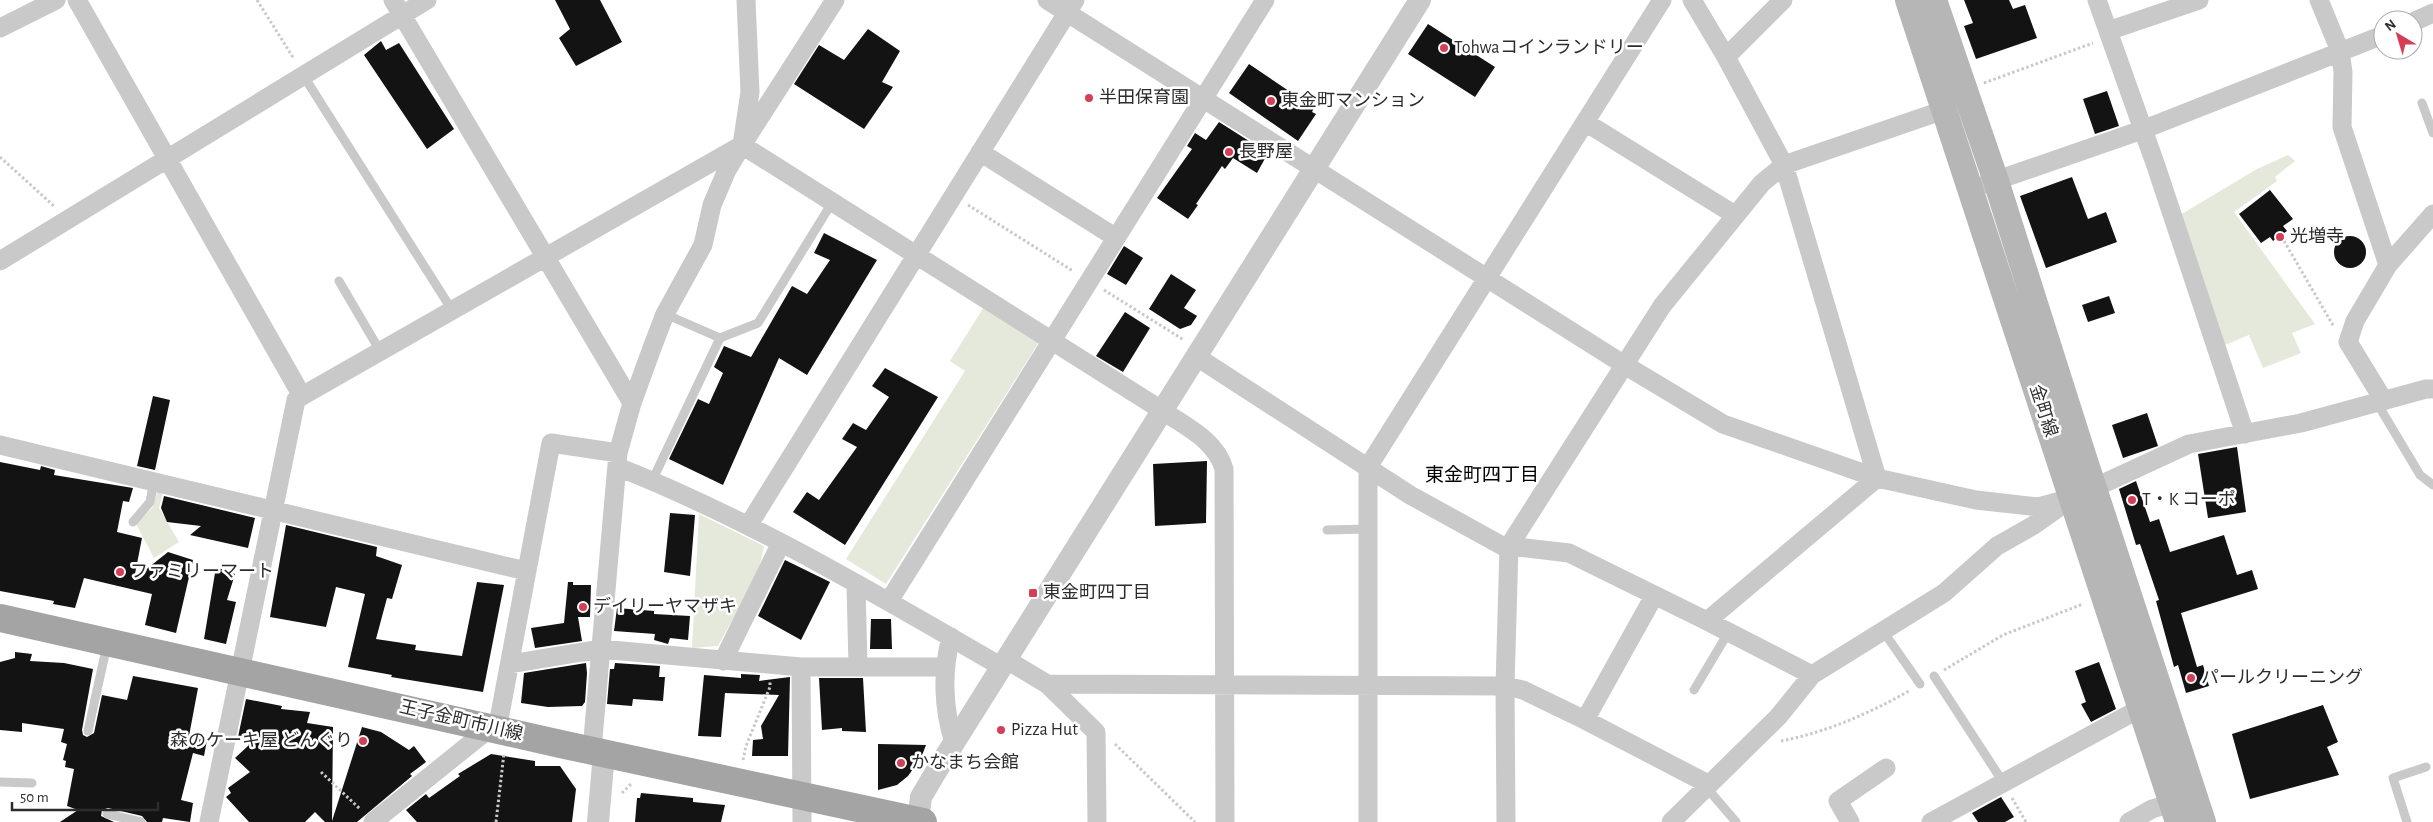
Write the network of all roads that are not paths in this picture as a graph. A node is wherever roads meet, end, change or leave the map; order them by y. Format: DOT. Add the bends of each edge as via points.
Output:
graph roads {
  1 [pos="56,0"];
  2 [pos="77,0"];
  3 [pos="427,0"];
  4 [pos="746,0"];
  5 [pos="835,0"];
  6 [pos="1047,0"];
  7 [pos="1265,0"];
  8 [pos="1420,0"];
  9 [pos="1662,0"];
  10 [pos="1692,0"];
  11 [pos="1783,0"];
  12 [pos="1908,0"];
  13 [pos="1934,0"];
  14 [pos="2097,0"];
  15 [pos="2199,0"];
  16 [pos="2319,0"];
  17 [pos="1072,6"];
  18 [pos="398,8"];
  19 [pos="0,28"];
  20 [pos="2109,34"];
  21 [pos="2373,38"];
  22 [pos="2340,50"];
  23 [pos="1726,57"];
  24 [pos="303,75"];
  25 [pos="1203,98"];
  26 [pos="2422,103"];
  27 [pos="1944,110"];
  28 [pos="1585,122"];
  29 [pos="2142,130"];
  30 [pos="2433,134"];
  31 [pos="742,145"];
  32 [pos="980,152"];
  33 [pos="167,158"];
  34 [pos="1784,164"];
  35 [pos="1314,169"];
  36 [pos="1996,181"];
  37 [pos="1970,189"];
  38 [pos="833,201"];
  39 [pos="2433,214"];
  40 [pos="1735,215"];
  41 [pos="1115,237"];
  42 [pos="916,254"];
  43 [pos="545,258"];
  44 [pos="0,261"];
  45 [pos="2388,264"];
  46 [pos="1487,278"];
  47 [pos="339,281"];
  48 [pos="452,310"];
  49 [pos="666,314"];
  50 [pos="720,338"];
  51 [pos="1052,339"];
  52 [pos="380,351"];
  53 [pos="1198,357"];
  54 [pos="1623,364"];
  55 [pos="2433,390"];
  56 [pos="302,396"];
  57 [pos="2380,402"];
  58 [pos="632,403"];
  59 [pos="1163,411"];
  60 [pos="2245,434"];
  61 [pos="0,445"];
  62 [pos="618,460"];
  63 [pos="1368,468"];
  64 [pos="1877,478"];
  65 [pos="154,481"];
  66 [pos="652,481"];
  67 [pos="2433,485"];
  68 [pos="2083,493"];
  69 [pos="272,509"];
  70 [pos="133,522"];
  71 [pos="748,526"];
  72 [pos="1366,529"];
  73 [pos="1327,530"];
  74 [pos="782,543"];
  75 [pos="1508,548"];
  76 [pos="526,571"];
  77 [pos="856,584"];
  78 [pos="1654,596"];
  79 [pos="889,601"];
  80 [pos="0,618"];
  81 [pos="1707,621"];
  82 [pos="1884,631"];
  83 [pos="1728,633"];
  84 [pos="951,637"];
  85 [pos="107,643"];
  86 [pos="600,649"];
  87 [pos="724,661"];
  88 [pos="510,664"];
  89 [pos="1004,664"];
  90 [pos="858,666"];
  91 [pos="945,666"];
  92 [pos="801,667"];
  93 [pos="241,671"];
  94 [pos="1812,675"];
  95 [pos="1934,676"];
  96 [pos="1047,684"];
  97 [pos="1226,684"];
  98 [pos="1920,684"];
  99 [pos="1368,685"];
  100 [pos="1505,686"];
  101 [pos="1694,690"];
  102 [pos="2142,708"];
  103 [pos="1585,720"];
  104 [pos="498,730"];
  105 [pos="88,731"];
  106 [pos="954,742"];
  107 [pos="598,752"];
  108 [pos="2426,767"];
  109 [pos="1886,768"];
  110 [pos="0,782"];
  111 [pos="2002,782"];
  112 [pos="32,783"];
  113 [pos="1707,785"];
  114 [pos="802,809"];
  115 [pos="2175,813"];
  116 [pos="107,814"];
  117 [pos="370,819"];
  118 [pos="920,821"];
  119 [pos="141,822"];
  120 [pos="209,822"];
  121 [pos="598,822"];
  122 [pos="1097,822"];
  123 [pos="1225,822"];
  124 [pos="1368,822"];
  125 [pos="1506,822"];
  126 [pos="1671,822"];
  127 [pos="1736,822"];
  128 [pos="1850,822"];
  129 [pos="1931,822"];
  130 [pos="2130,822"];
  131 [pos="2203,822"];
  132 [pos="2407,822"];
  1 -- 19 [label="street"];
  2 -- 33 [label="street"];
  3 -- 18 [label="street"];
  4 -- 31 [label="street" via="750,92"];
  5 -- 31 [label="street"];
  6 -- 17 [label="street"];
  7 -- 25 [label="street"];
  8 -- 35 [label="street"];
  9 -- 28 [label="street"];
  10 -- 23 [label="street"];
  11 -- 23 [label="street"];
  12 -- 27 [label="main road, 金町線"];
  13 -- 36 [label="main road, 金町線"];
  14 -- 20 [label="street"];
  15 -- 20 [label="street"];
  16 -- 22 [label="street"];
  17 -- 25 [label="street"];
  17 -- 32 [label="street"];
  18 -- 24 [label="street"];
  18 -- 43 [label="street"];
  20 -- 29 [label="street"];
  21 -- 22 [label="street"];
  22 -- 29 [label="street"];
  22 -- 45 [label="street" via="2342,127"];
  23 -- 34 [label="street"];
  24 -- 33 [label="street"];
  24 -- 48 [label="lane"];
  25 -- 35 [label="street"];
  25 -- 41 [label="street"];
  26 -- 30 [label="lane"];
  27 -- 34 [label="street"];
  27 -- 37 [label="main road, 金町線"];
  28 -- 40 [label="street"];
  28 -- 46 [label="street"];
  29 -- 36 [label="street"];
  29 -- 60 [label="street"];
  31 -- 38 [label="street"];
  31 -- 43 [label="street"];
  31 -- 49 [label="street" via="712,205 703,246"];
  32 -- 41 [label="street"];
  32 -- 42 [label="street"];
  33 -- 44 [label="street"];
  33 -- 56 [label="street"];
  34 -- 40 [label="street" via="1762,182"];
  34 -- 64 [label="street"];
  35 -- 46 [label="street"];
  35 -- 53 [label="street"];
  36 -- 37 [label="street"];
  36 -- 68 [label="main road, 金町線"];
  37 -- 68 [label="main road, 金町線"];
  38 -- 42 [label="street"];
  38 -- 50 [label="lane" via="758,323"];
  39 -- 45 [label="street"];
  40 -- 54 [label="street" via="1662,306"];
  41 -- 51 [label="street"];
  42 -- 51 [label="street"];
  42 -- 71 [label="street"];
  43 -- 48 [label="street"];
  43 -- 58 [label="street"];
  45 -- 57 [label="street" via="2355,321 2348,342"];
  46 -- 54 [label="street"];
  46 -- 63 [label="street"];
  47 -- 52 [label="lane"];
  48 -- 52 [label="street"];
  49 -- 50 [label="lane"];
  49 -- 58 [label="street"];
  50 -- 66 [label="lane"];
  51 -- 59 [label="street"];
  51 -- 79 [label="street"];
  52 -- 56 [label="street"];
  53 -- 59 [label="street"];
  53 -- 63 [label="street"];
  54 -- 64 [label="street" via="1723,424"];
  54 -- 75 [label="street"];
  55 -- 57 [label="street" via="2426,389"];
  56 -- 69 [label="street" via="296,400"];
  57 -- 60 [label="street"];
  57 -- 67 [label="lane" via="2420,475"];
  58 -- 62 [label="street"];
  59 -- 89 [label="street"];
  59 -- 97 [label="street" via="1212,445 1220,455 1224,469"];
  60 -- 68 [label="street" via="2189,444"];
  61 -- 65 [label="street"];
  62 -- 66 [label="street"];
  62 -- 76 [label="street" via="551,443"];
  62 -- 86 [label="street"];
  63 -- 72 [label="street"];
  63 -- 75 [label="street" via="1410,495"];
  64 -- 68 [label="street" via="1976,500 2038,506"];
  64 -- 81 [label="street"];
  65 -- 69 [label="street"];
  65 -- 70 [label="lane" via="150,502"];
  66 -- 71 [label="street"];
  68 -- 82 [label="street" via="1997,546 1944,593"];
  68 -- 102 [label="main road, 金町線"];
  68 -- 131 [label="main road, 金町線"];
  69 -- 76 [label="street"];
  69 -- 93 [label="street"];
  71 -- 74 [label="street"];
  72 -- 73 [label="lane"];
  72 -- 99 [label="street"];
  74 -- 77 [label="street"];
  74 -- 87 [label="street"];
  75 -- 78 [label="street" via="1569,553"];
  75 -- 100 [label="street"];
  76 -- 88 [label="street"];
  77 -- 79 [label="street"];
  77 -- 90 [label="street"];
  78 -- 81 [label="street"];
  78 -- 103 [label="street"];
  79 -- 84 [label="street"];
  80 -- 85 [label="main road, 王子金町市川線"];
  81 -- 83 [label="street"];
  82 -- 94 [label="street"];
  82 -- 98 [label="lane"];
  83 -- 94 [label="street"];
  83 -- 101 [label="lane"];
  84 -- 89 [label="street"];
  84 -- 91 [label="street"];
  85 -- 93 [label="main road, 王子金町市川線"];
  85 -- 105 [label="lane"];
  86 -- 87 [label="street"];
  86 -- 88 [label="street"];
  86 -- 107 [label="street"];
  87 -- 92 [label="street"];
  88 -- 104 [label="street"];
  89 -- 96 [label="street"];
  89 -- 106 [label="street"];
  90 -- 91 [label="street"];
  90 -- 92 [label="street"];
  91 -- 106 [label="street" via="946,720"];
  92 -- 114 [label="street"];
  93 -- 104 [label="main road, 王子金町市川線"];
  93 -- 120 [label="street"];
  94 -- 113 [label="street" via="1778,717"];
  95 -- 111 [label="lane"];
  96 -- 97 [label="street"];
  96 -- 122 [label="street" via="1096,732"];
  97 -- 99 [label="street"];
  97 -- 123 [label="street"];
  99 -- 100 [label="street"];
  99 -- 124 [label="street"];
  100 -- 103 [label="street" via="1522,690"];
  100 -- 125 [label="street"];
  102 -- 111 [label="street"];
  102 -- 115 [label="main road, 金町線"];
  103 -- 113 [label="street"];
  104 -- 107 [label="main road, 王子金町市川線"];
  104 -- 117 [label="street"];
  106 -- 118 [label="street" via="922,797"];
  107 -- 114 [label="main road, 王子金町市川線"];
  107 -- 121 [label="street"];
  108 -- 132 [label="lane" via="2393,778"];
  109 -- 128 [label="street" via="1838,801"];
  110 -- 112 [label="lane"];
  111 -- 129 [label="street"];
  113 -- 126 [label="street"];
  113 -- 127 [label="lane"];
  114 -- 118 [label="main road, 王子金町市川線"];
  115 -- 130 [label="street" via="2152,809"];
  116 -- 119 [label="lane"];
}
